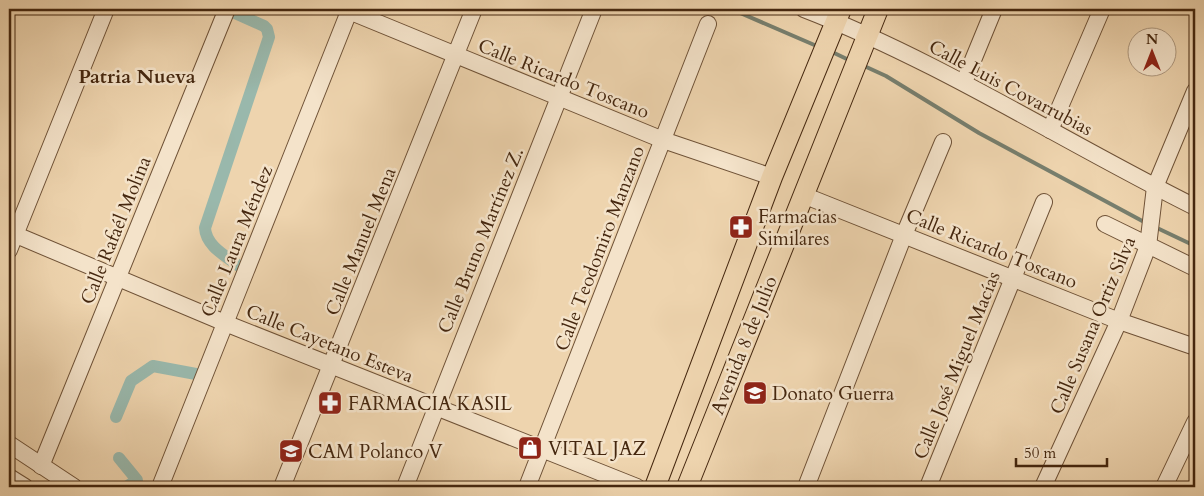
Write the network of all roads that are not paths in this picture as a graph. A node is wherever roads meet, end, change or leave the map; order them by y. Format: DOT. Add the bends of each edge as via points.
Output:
graph roads {
  1 [pos="106,9"];
  2 [pos="227,9"];
  3 [pos="474,9"];
  4 [pos="594,9"];
  5 [pos="804,9"];
  6 [pos="878,9"];
  7 [pos="994,9"];
  8 [pos="1102,9"];
  9 [pos="348,10"];
  10 [pos="836,22"];
  11 [pos="708,24"];
  12 [pos="864,42"];
  13 [pos="456,55"];
  14 [pos="964,82"];
  15 [pos="1195,91"];
  16 [pos="559,96"];
  17 [pos="1050,130"];
  18 [pos="663,140"];
  19 [pos="943,142"];
  20 [pos="772,177"];
  21 [pos="1155,194"];
  22 [pos="803,195"];
  23 [pos="1044,202"];
  24 [pos="1195,207"];
  25 [pos="1105,224"];
  26 [pos="904,235"];
  27 [pos="11,239"];
  28 [pos="1149,241"];
  29 [pos="1195,268"];
  30 [pos="118,278"];
  31 [pos="1012,278"];
  32 [pos="1119,320"];
  33 [pos="225,323"];
  34 [pos="1195,347"];
  35 [pos="331,365"];
  36 [pos="436,407"];
  37 [pos="1195,422"];
  38 [pos="9,444"];
  39 [pos="542,450"];
  40 [pos="41,466"];
  41 [pos="9,477"];
  42 [pos="25,487"];
  43 [pos="74,487"];
  44 [pos="160,487"];
  45 [pos="282,487"];
  46 [pos="405,487"];
  47 [pos="528,487"];
  48 [pos="637,487"];
  49 [pos="655,487"];
  50 [pos="687,487"];
  51 [pos="806,487"];
  52 [pos="928,487"];
  53 [pos="1043,487"];
  54 [pos="1164,487"];
  1 -- 27 [label="street"];
  2 -- 30 [label="street, Calle Rafaél Molina"];
  3 -- 13 [label="street, Calle Manuel Mena"];
  4 -- 16 [label="street, Calle Bruno Martínez Z."];
  5 -- 10 [label="street, Calle Luis Covarrubias"];
  6 -- 12 [label="main road, Avenida 8 de Julio"];
  7 -- 14 [label="street"];
  8 -- 17 [label="street"];
  9 -- 13 [label="street, Calle Ricardo Toscano"];
  9 -- 33 [label="street, Calle Laura Méndez"];
  10 -- 12 [label="street, Calle Luis Covarrubias"];
  10 -- 20 [label="main road, Avenida 8 de Julio"];
  11 -- 18 [label="street, Calle Teodomiro Manzano"];
  12 -- 14 [label="street, Calle Luis Covarrubias"];
  12 -- 22 [label="main road, Avenida 8 de Julio"];
  13 -- 16 [label="street, Calle Ricardo Toscano"];
  13 -- 35 [label="street, Calle Manuel Mena"];
  14 -- 17 [label="street, Calle Luis Covarrubias"];
  15 -- 21 [label="street, Calle Susana Ortiz Silva"];
  16 -- 18 [label="street, Calle Ricardo Toscano"];
  16 -- 36 [label="street, Calle Bruno Martínez Z."];
  17 -- 21 [label="street, Calle Luis Covarrubias"];
  18 -- 20 [label="street, Calle Ricardo Toscano"];
  18 -- 39 [label="street, Calle Teodomiro Manzano"];
  19 -- 26 [label="street"];
  20 -- 49 [label="main road, Avenida 8 de Julio"];
  21 -- 24 [label="street, Calle Luis Covarrubias"];
  21 -- 28 [label="street, Calle Susana Ortiz Silva"];
  22 -- 26 [label="street, Calle Ricardo Toscano"];
  22 -- 50 [label="main road, Avenida 8 de Julio"];
  23 -- 31 [label="street, Calle José Miguel Macías"];
  25 -- 28 [label="street"];
  26 -- 31 [label="street, Calle Ricardo Toscano"];
  26 -- 51 [label="street"];
  27 -- 30 [label="street, Calle Cayetano Esteva"];
  28 -- 29 [label="street"];
  28 -- 32 [label="street, Calle Susana Ortiz Silva"];
  30 -- 33 [label="street, Calle Cayetano Esteva"];
  30 -- 40 [label="street, Calle Rafaél Molina"];
  31 -- 32 [label="street, Calle Ricardo Toscano"];
  31 -- 52 [label="street, Calle José Miguel Macías"];
  32 -- 34 [label="street, Calle Ricardo Toscano"];
  32 -- 53 [label="street, Calle Susana Ortiz Silva"];
  33 -- 35 [label="street, Calle Cayetano Esteva"];
  33 -- 44 [label="street, Calle Laura Méndez"];
  35 -- 36 [label="street, Calle Cayetano Esteva"];
  35 -- 45 [label="street, Calle Manuel Mena"];
  36 -- 39 [label="street, Calle Cayetano Esteva"];
  36 -- 46 [label="street, Calle Bruno Martínez Z."];
  37 -- 54 [label="street"];
  38 -- 40 [label="street"];
  39 -- 47 [label="street, Calle Teodomiro Manzano"];
  39 -- 48 [label="street, Calle Cayetano Esteva"];
  40 -- 43 [label="street"];
  41 -- 42 [label="street"];
}
